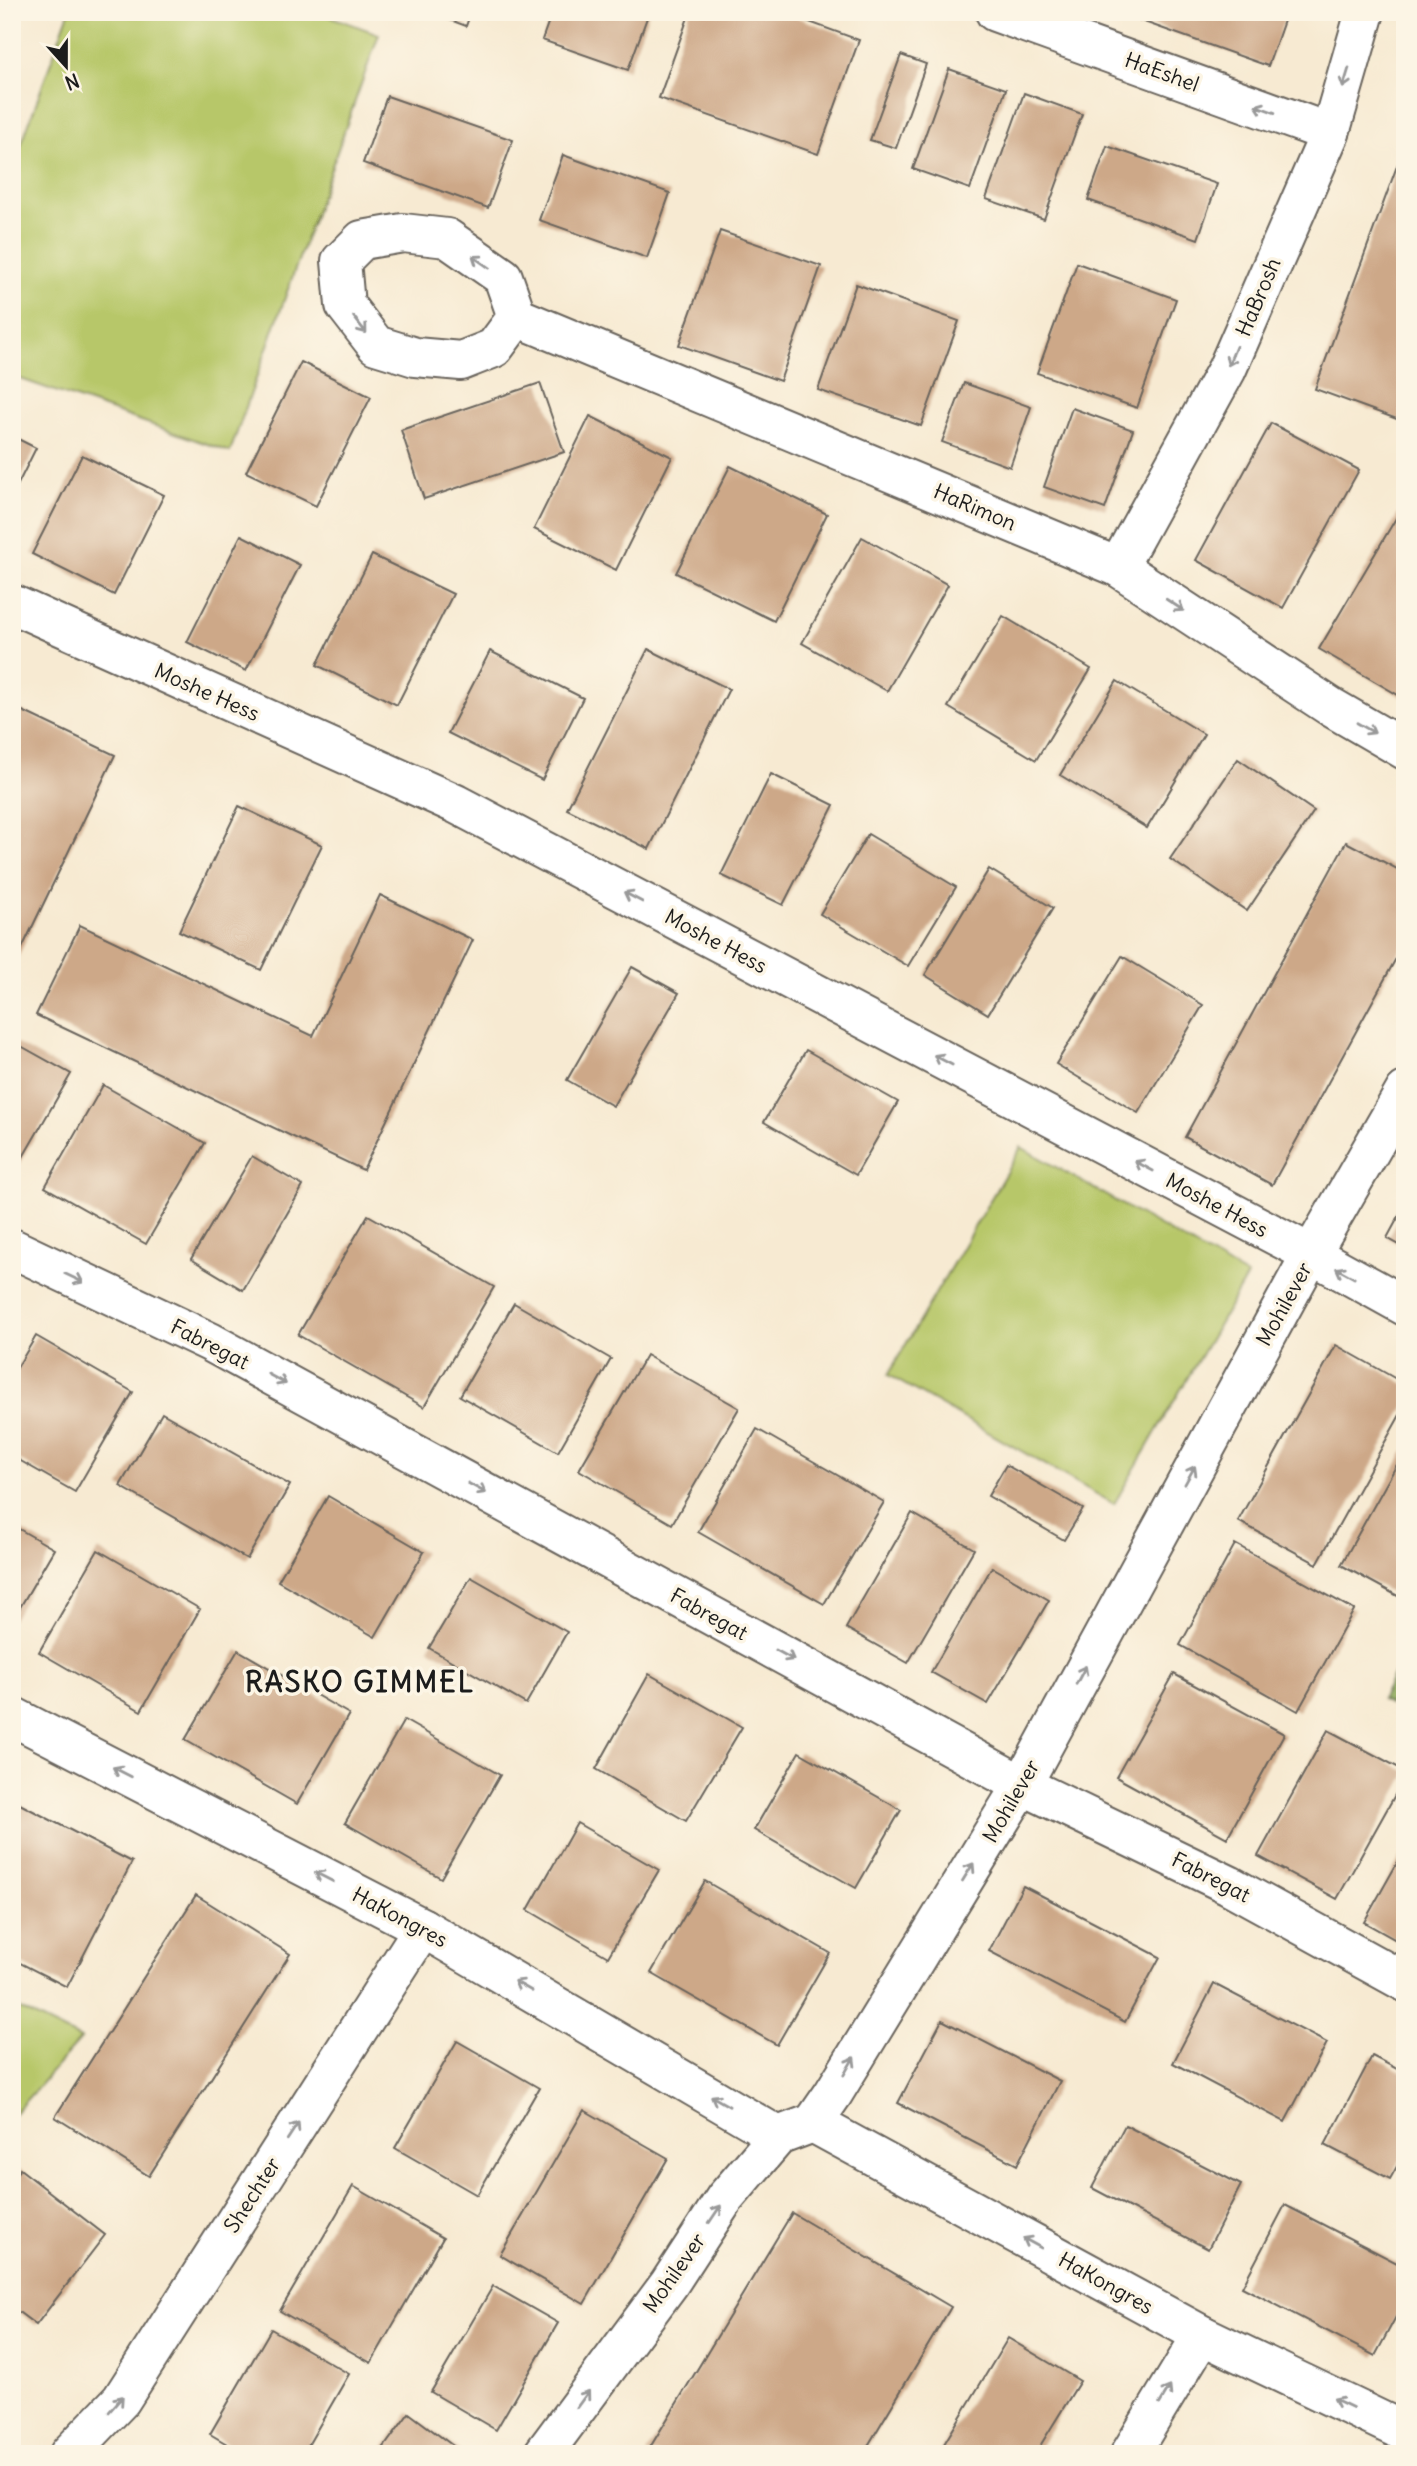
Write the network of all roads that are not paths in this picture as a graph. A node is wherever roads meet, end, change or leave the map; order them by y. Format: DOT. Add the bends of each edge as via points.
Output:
graph roads {
  1 [pos="995,12"];
  2 [pos="1365,12"];
  3 [pos="1329,132"];
  4 [pos="517,317"];
  5 [pos="1118,567"];
  6 [pos="12,604"];
  7 [pos="1405,750"];
  8 [pos="1405,1091"];
  9 [pos="12,1248"];
  10 [pos="1311,1254"];
  11 [pos="1405,1306"];
  12 [pos="12,1716"];
  13 [pos="1022,1785"];
  14 [pos="423,1928"];
  15 [pos="1405,1982"];
  16 [pos="796,2130"];
  17 [pos="1202,2335"];
  18 [pos="1405,2432"];
  19 [pos="69,2454"];
  20 [pos="543,2454"];
  21 [pos="1130,2454"];
  3 -- 1 [label="street, HaEshel, one-way"];
  2 -- 3 [label="street, HaBrosh, one-way"];
  3 -- 5 [label="street, HaBrosh, one-way" via="1227,369"];
  4 -- 5 [label="street, HaRimon"];
  5 -- 7 [label="street, HaRimon, one-way" via="1331,708"];
  10 -- 6 [label="street, Moshe Hess, one-way" via="456,804"];
  8 -- 10 [label="street, Mohilever"];
  9 -- 13 [label="street, Fabregat, one-way" via="210,1342"];
  11 -- 10 [label="street, Moshe Hess, one-way"];
  13 -- 10 [label="street, Mohilever, one-way"];
  14 -- 12 [label="street, HaKongres, one-way"];
  13 -- 15 [label="street, Fabregat" via="1229,1885"];
  16 -- 13 [label="street, Mohilever, one-way" via="833,2094"];
  16 -- 14 [label="street, HaKongres, one-way"];
  19 -- 14 [label="street, Shechter, one-way" via="121,2400"];
  17 -- 16 [label="street, HaKongres, one-way"];
  20 -- 16 [label="street, Mohilever, one-way" via="725,2199"];
  18 -- 17 [label="street, HaKongres, one-way"];
  21 -- 17 [label="street, one-way"];
}
